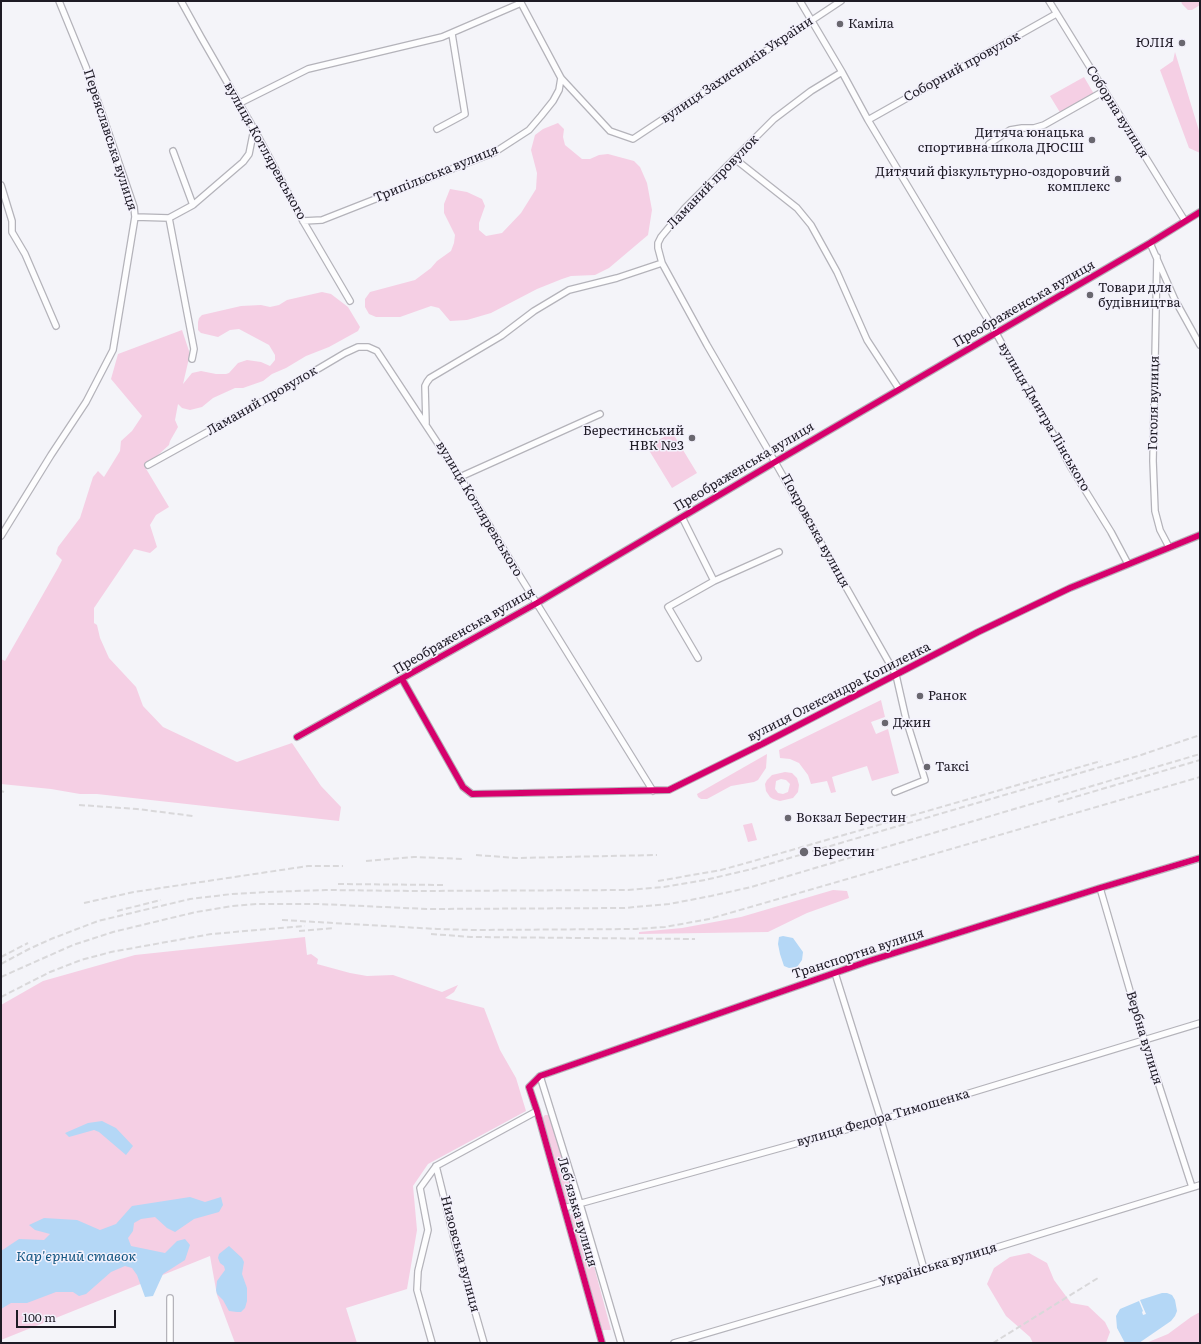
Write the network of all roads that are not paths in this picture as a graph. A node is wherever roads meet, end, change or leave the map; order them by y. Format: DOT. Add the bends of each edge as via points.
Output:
graph roads {
  1 [pos="59,1"];
  2 [pos="181,1"];
  3 [pos="800,1"];
  4 [pos="841,1"];
  5 [pos="1049,1"];
  6 [pos="520,2"];
  7 [pos="1056,14"];
  8 [pos="811,20"];
  9 [pos="452,34"];
  10 [pos="842,72"];
  11 [pos="561,78"];
  12 [pos="1104,91"];
  13 [pos="240,103"];
  14 [pos="868,120"];
  15 [pos="254,129"];
  16 [pos="437,129"];
  17 [pos="989,144"];
  18 [pos="173,151"];
  19 [pos="735,159"];
  20 [pos="1,185"];
  21 [pos="193,205"];
  22 [pos="1200,212"];
  23 [pos="135,216"];
  24 [pos="169,218"];
  25 [pos="303,221"];
  26 [pos="1185,221"];
  27 [pos="1150,243"];
  28 [pos="1157,257"];
  29 [pos="662,263"];
  30 [pos="350,301"];
  31 [pos="56,326"];
  32 [pos="996,333"];
  33 [pos="1200,345"];
  34 [pos="377,351"];
  35 [pos="192,359"];
  36 [pos="899,389"];
  37 [pos="600,414"];
  38 [pos="426,424"];
  39 [pos="775,462"];
  40 [pos="148,465"];
  41 [pos="460,477"];
  42 [pos="682,517"];
  43 [pos="1200,535"];
  44 [pos="1,536"];
  45 [pos="1169,548"];
  46 [pos="779,552"];
  47 [pos="1128,564"];
  48 [pos="714,581"];
  49 [pos="537,603"];
  50 [pos="698,658"];
  51 [pos="896,675"];
  52 [pos="402,679"];
  53 [pos="297,737"];
  54 [pos="653,791"];
  55 [pos="895,792"];
  56 [pos="1200,858"];
  57 [pos="1100,888"];
  58 [pos="835,973"];
  59 [pos="1200,1023"];
  60 [pos="1144,1039"];
  61 [pos="540,1076"];
  62 [pos="529,1087"];
  63 [pos="537,1111"];
  64 [pos="881,1120"];
  65 [pos="436,1166"];
  66 [pos="1200,1185"];
  67 [pos="1192,1187"];
  68 [pos="580,1204"];
  69 [pos="564,1208"];
  70 [pos="924,1269"];
  71 [pos="170,1298"];
  72 [pos="170,1343"];
  73 [pos="432,1343"];
  74 [pos="484,1343"];
  75 [pos="602,1343"];
  76 [pos="621,1343"];
  77 [pos="674,1343"];
  1 -- 23 [label="street, Переяславська вулиця" via="86,67"];
  2 -- 13 [label="street, вулиця Котляревського"];
  3 -- 8 [label="street, вулиця Дмитра Лінського"];
  4 -- 8 [label="street, вулиця Захисників України"];
  5 -- 7 [label="street, Соборна вулиця"];
  6 -- 9 [label="street"];
  6 -- 11 [label="street"];
  7 -- 12 [label="street, Соборна вулиця"];
  7 -- 14 [label="street, Соборний провулок"];
  8 -- 10 [label="street, вулиця Дмитра Лінського"];
  8 -- 11 [label="street, вулиця Захисників України" via="633,139 610,131"];
  9 -- 13 [label="street" via="308,70"];
  9 -- 16 [label="street" via="465,114"];
  10 -- 14 [label="street, вулиця Дмитра Лінського"];
  10 -- 19 [label="street, Ламаний провулок" via="774,119"];
  11 -- 25 [label="street, Трипільська вулиця" via="553,102 542,116 529,130 495,152 322,220"];
  12 -- 17 [label="street" via="1044,126 1010,130"];
  12 -- 26 [label="street, Соборна вулиця"];
  13 -- 15 [label="street, вулиця Котляревського"];
  14 -- 32 [label="street, вулиця Дмитра Лінського"];
  15 -- 21 [label="street" via="249,154 243,162"];
  15 -- 25 [label="street, вулиця Котляревського"];
  18 -- 21 [label="street"];
  19 -- 29 [label="street, Ламаний провулок" via="685,208 661,237 658,248"];
  19 -- 36 [label="street" via="797,208 811,224 837,272 867,340"];
  20 -- 31 [label="street" via="12,221 12,232 25,254"];
  21 -- 24 [label="street"];
  22 -- 26 [label="street, Преображенська вулиця"];
  23 -- 24 [label="street"];
  23 -- 44 [label="street, Переяславська вулиця" via="113,350 86,402"];
  24 -- 35 [label="street" via="194,349"];
  25 -- 30 [label="street, вулиця Котляревського"];
  26 -- 27 [label="street, Преображенська вулиця"];
  27 -- 28 [label="street"];
  27 -- 32 [label="street, Преображенська вулиця"];
  28 -- 33 [label="street" via="1175,300"];
  28 -- 45 [label="street, Гоголя вулиця" via="1153,461 1155,511 1160,530"];
  29 -- 38 [label="street" via="618,278 569,290 534,311 501,336 430,378 425,386"];
  29 -- 39 [label="street, Покровська вулиця"];
  32 -- 36 [label="street, Преображенська вулиця"];
  32 -- 47 [label="street, вулиця Дмитра Лінського"];
  34 -- 38 [label="street, вулиця Котляревського"];
  34 -- 40 [label="street, Ламаний провулок" via="368,347 358,347 345,353"];
  36 -- 39 [label="street, Преображенська вулиця"];
  37 -- 41 [label="street"];
  38 -- 41 [label="street, вулиця Котляревського"];
  39 -- 42 [label="street, Преображенська вулиця"];
  39 -- 51 [label="street, Покровська вулиця"];
  41 -- 49 [label="street, вулиця Котляревського"];
  42 -- 48 [label="street"];
  42 -- 49 [label="street, Преображенська вулиця"];
  43 -- 45 [label="street, вулиця Олександра Копиленка"];
  45 -- 47 [label="street, вулиця Олександра Копиленка"];
  46 -- 48 [label="street"];
  47 -- 51 [label="street, вулиця Олександра Копиленка" via="1070,588 978,632"];
  48 -- 50 [label="street" via="668,607"];
  49 -- 52 [label="street, Преображенська вулиця"];
  49 -- 54 [label="street, вулиця Котляревського"];
  51 -- 54 [label="street, вулиця Олександра Копиленка" via="670,790"];
  51 -- 55 [label="street, Покровська вулиця" via="906,719 925,780"];
  52 -- 53 [label="street, Преображенська вулиця"];
  52 -- 54 [label="street, вулиця Олександра Копиленка" via="463,787 472,794"];
  56 -- 57 [label="street, Транспортна вулиця"];
  57 -- 58 [label="street, Транспортна вулиця"];
  57 -- 60 [label="street, Вербна вулиця"];
  58 -- 61 [label="street, Транспортна вулиця"];
  58 -- 64 [label="street"];
  59 -- 60 [label="street, вулиця Федора Тимошенка"];
  60 -- 64 [label="street, вулиця Федора Тимошенка"];
  60 -- 67 [label="street, Вербна вулиця"];
  61 -- 62 [label="street, Транспортна вулиця"];
  61 -- 68 [label="street, Леб'язька вулиця"];
  62 -- 63 [label="street, Леб'язька вулиця"];
  63 -- 65 [label="street"];
  63 -- 69 [label="street, Леб'язька вулиця"];
  64 -- 68 [label="street, вулиця Федора Тимошенка"];
  64 -- 70 [label="street"];
  65 -- 73 [label="street" via="420,1188 428,1230 418,1271 417,1290"];
  65 -- 74 [label="street, Низовська вулиця"];
  66 -- 67 [label="street, Українська вулиця"];
  67 -- 70 [label="street, Українська вулиця"];
  68 -- 69 [label="street, вулиця Федора Тимошенка"];
  68 -- 76 [label="street, Леб'язька вулиця"];
  69 -- 75 [label="street, Леб'язька вулиця"];
  70 -- 77 [label="street, Українська вулиця"];
  71 -- 72 [label="street"];
}
